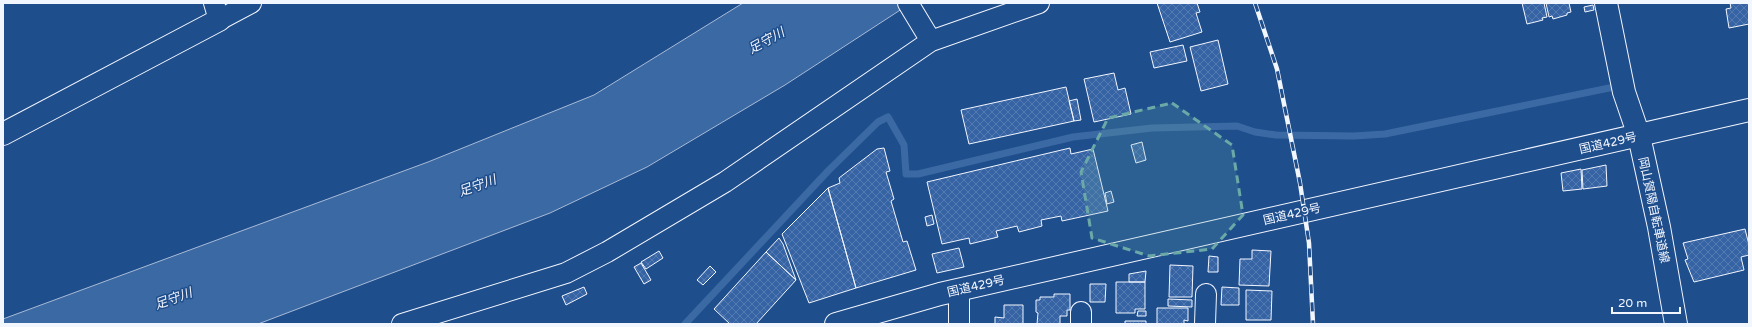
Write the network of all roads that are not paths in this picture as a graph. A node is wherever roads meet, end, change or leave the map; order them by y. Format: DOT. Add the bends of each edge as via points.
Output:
graph roads {
  1 [pos="251,3"];
  2 [pos="908,3"];
  3 [pos="1039,3"];
  4 [pos="1606,3"];
  5 [pos="217,11"];
  6 [pos="929,37"];
  7 [pos="1749,110"];
  8 [pos="3,134"];
  9 [pos="1639,136"];
  10 [pos="959,290"];
  11 [pos="1206,294"];
  12 [pos="402,324"];
  13 [pos="836,324"];
  14 [pos="958,324"];
  15 [pos="1205,324"];
  16 [pos="1676,324"];
  1 -- 5 [label="street"];
  2 -- 6 [label="street"];
  3 -- 6 [label="street"];
  4 -- 9 [label="main road, 岡山賀陽自転車道線" via="1624,92"];
  5 -- 8 [label="main road"];
  6 -- 12 [label="street" via="725,182 607,252 558,275"];
  7 -- 9 [label="main road, 国道429号"];
  9 -- 10 [label="main road, 国道429号"];
  9 -- 16 [label="main road, 岡山賀陽自転車道線" via="1659,227"];
  10 -- 13 [label="main road, 国道429号"];
  10 -- 14 [label="street"];
  11 -- 15 [label="street"];
}
